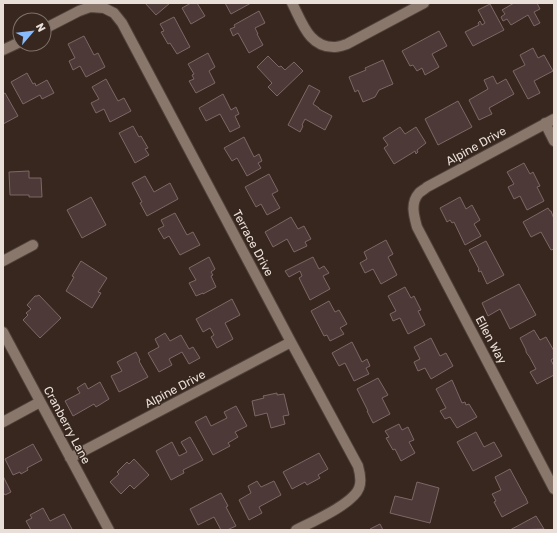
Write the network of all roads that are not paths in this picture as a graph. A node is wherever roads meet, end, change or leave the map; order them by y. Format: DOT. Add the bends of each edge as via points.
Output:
graph roads {
  1 [pos="292,3"];
  2 [pos="424,3"];
  3 [pos="52,25"];
  4 [pos="550,121"];
  5 [pos="554,141"];
  6 [pos="414,202"];
  7 [pos="33,245"];
  8 [pos="3,261"];
  9 [pos="3,332"];
  10 [pos="291,342"];
  11 [pos="40,402"];
  12 [pos="3,422"];
  13 [pos="70,458"];
  14 [pos="554,489"];
  15 [pos="109,530"];
  16 [pos="296,530"];
  1 -- 2 [label="street" via="309,36 316,42 336,47 348,44"];
  3 -- 10 [label="street, Terrace Drive" via="90,7 104,8 114,13 122,23"];
  4 -- 5 [label="street"];
  4 -- 6 [label="street, Alpine Drive" via="427,187 419,193"];
  6 -- 14 [label="street, Ellen Way" via="413,214 417,228"];
  7 -- 8 [label="street"];
  9 -- 11 [label="street, Cranberry Lane"];
  10 -- 13 [label="street, Alpine Drive"];
  10 -- 16 [label="street, Terrace Drive" via="358,466 360,477 359,488 345,504"];
  11 -- 12 [label="street"];
  11 -- 13 [label="street, Cranberry Lane"];
  13 -- 15 [label="street, Cranberry Lane"];
}
